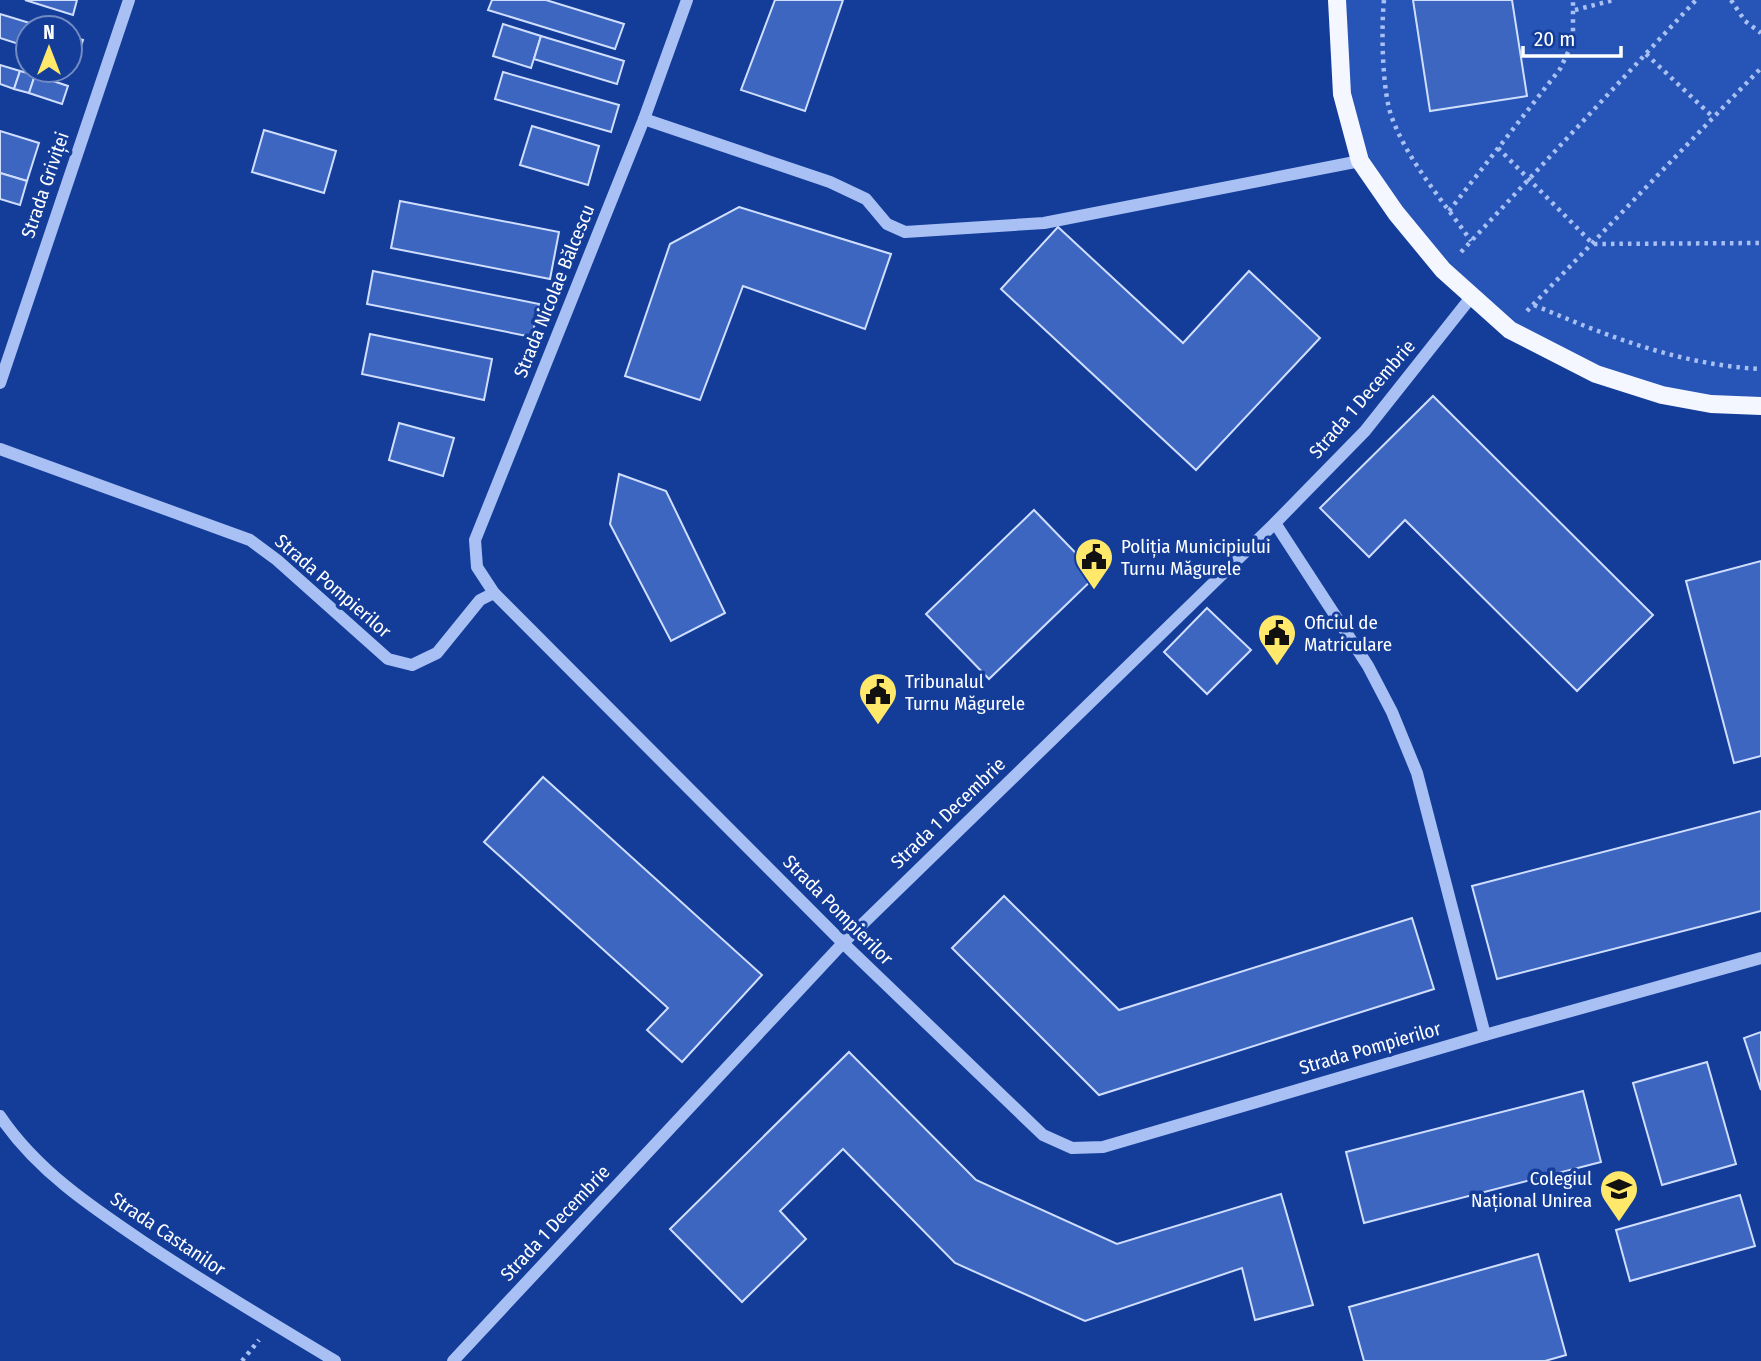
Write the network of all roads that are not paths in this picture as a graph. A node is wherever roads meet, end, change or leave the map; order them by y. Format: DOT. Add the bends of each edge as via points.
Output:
graph roads {
  1 [pos="129,0"];
  2 [pos="687,0"];
  3 [pos="1337,0"];
  4 [pos="644,120"];
  5 [pos="1360,161"];
  6 [pos="1472,296"];
  7 [pos="0,383"];
  8 [pos="1761,406"];
  9 [pos="0,449"];
  10 [pos="1275,523"];
  11 [pos="494,593"];
  12 [pos="843,943"];
  13 [pos="1761,958"];
  14 [pos="1485,1035"];
  15 [pos="0,1115"];
  16 [pos="335,1361"];
  17 [pos="453,1361"];
  1 -- 7 [label="street, Strada Griviței"];
  2 -- 4 [label="street, Strada Nicolae Bălcescu"];
  3 -- 5 [label="main road" via="1342,94"];
  4 -- 5 [label="street" via="830,182 866,199 887,224 905,232 1044,223"];
  4 -- 11 [label="street, Strada Nicolae Bălcescu" via="475,540 477,567"];
  5 -- 6 [label="main road" via="1443,270"];
  6 -- 8 [label="main road" via="1510,330 1596,374 1662,395 1711,404"];
  6 -- 10 [label="street, Strada 1 Decembrie" via="1365,430"];
  9 -- 11 [label="street, Strada Pompierilor" via="250,540 388,659 412,664 437,653 481,600"];
  10 -- 12 [label="street, Strada 1 Decembrie"];
  10 -- 14 [label="street" via="1368,666 1392,712 1417,773"];
  11 -- 12 [label="street, Strada Pompierilor"];
  12 -- 14 [label="street, Strada Pompierilor" via="1042,1135 1072,1148 1103,1147"];
  12 -- 17 [label="street, Strada 1 Decembrie"];
  13 -- 14 [label="street, Strada Pompierilor"];
  15 -- 16 [label="street, Strada Castanilor" via="16,1139 60,1182 101,1213 209,1286"];
}
